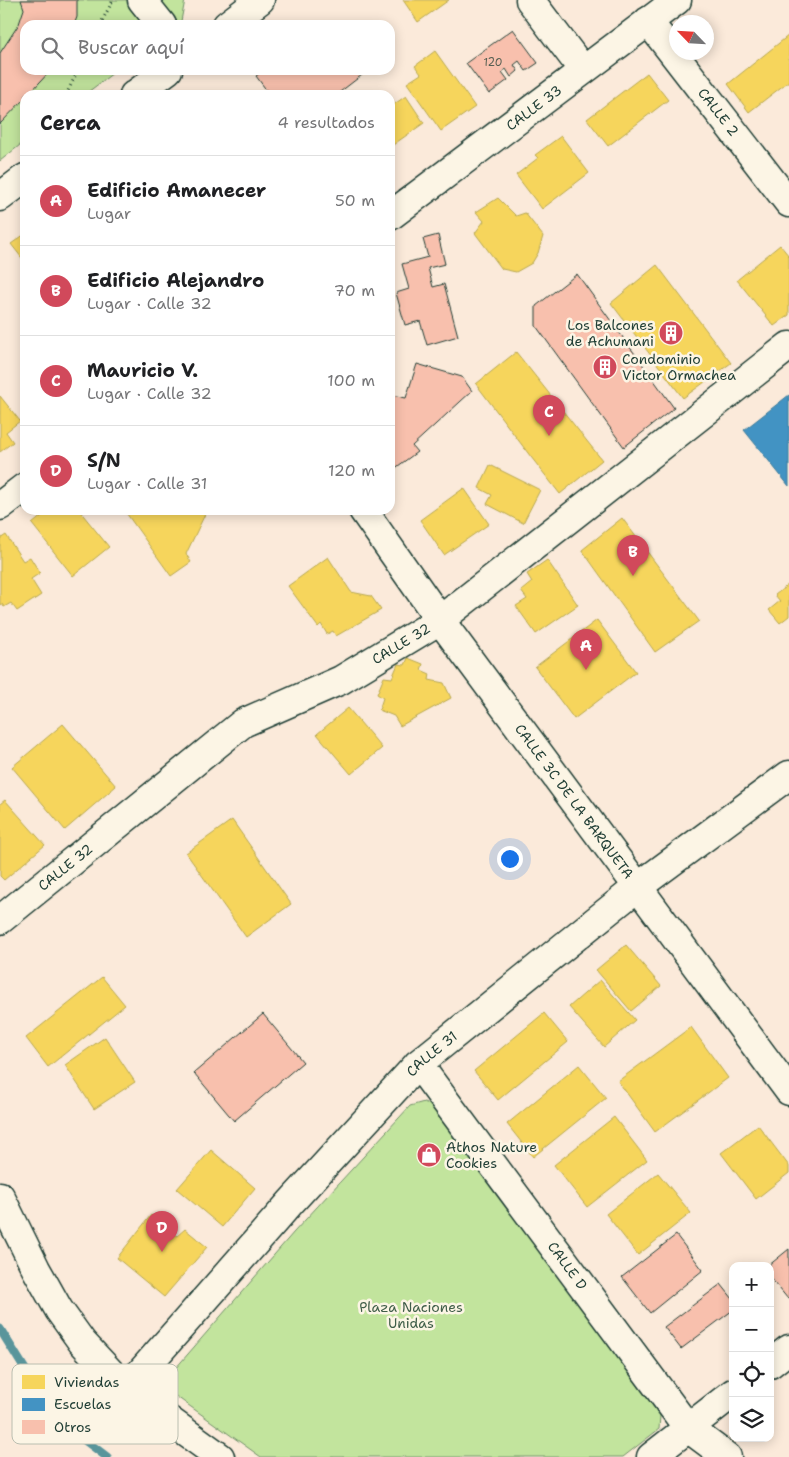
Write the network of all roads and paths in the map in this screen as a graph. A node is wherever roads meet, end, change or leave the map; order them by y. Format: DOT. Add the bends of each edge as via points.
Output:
graph roads {
  1 [pos="113,0"];
  2 [pos="142,0"];
  3 [pos="260,0"];
  4 [pos="530,0"];
  5 [pos="676,0"];
  6 [pos="103,20"];
  7 [pos="158,20"];
  8 [pos="234,20"];
  9 [pos="648,21"];
  10 [pos="583,70"];
  11 [pos="76,75"];
  12 [pos="161,75"];
  13 [pos="68,90"];
  14 [pos="141,90"];
  15 [pos="20,182"];
  16 [pos="0,197"];
  17 [pos="789,203"];
  18 [pos="395,212"];
  19 [pos="789,346"];
  20 [pos="20,491"];
  21 [pos="0,506"];
  22 [pos="366,515"];
  23 [pos="440,620"];
  24 [pos="789,774"];
  25 [pos="639,886"];
  26 [pos="0,920"];
  27 [pos="418,1064"];
  28 [pos="789,1091"];
  29 [pos="0,1196"];
  30 [pos="789,1350"];
  31 [pos="774,1361"];
  32 [pos="102,1364"];
  33 [pos="149,1364"];
  34 [pos="729,1396"];
  35 [pos="178,1427"];
  36 [pos="688,1428"];
  37 [pos="220,1457"];
  38 [pos="651,1457"];
  39 [pos="727,1457"];
  1 -- 6 [label="path"];
  2 -- 7 [label="street"];
  3 -- 8 [label="street"];
  4 -- 10 [label="street"];
  5 -- 9 [label="street, CALLE 33"];
  9 -- 10 [label="street, CALLE 33"];
  9 -- 17 [label="street, CALLE 2"];
  10 -- 18 [label="street, CALLE 33"];
  11 -- 13 [label="path"];
  12 -- 14 [label="street"];
  15 -- 16 [label="street"];
  19 -- 23 [label="street, CALLE 32"];
  20 -- 21 [label="street"];
  22 -- 23 [label="street, CALLE 3C DE LA BARQUETA"];
  23 -- 25 [label="street, CALLE 3C DE LA BARQUETA"];
  23 -- 26 [label="street, CALLE 32" via="341,680 244,723"];
  24 -- 25 [label="street, CALLE 31"];
  25 -- 27 [label="street, CALLE 31"];
  25 -- 28 [label="street, CALLE 3C DE LA BARQUETA"];
  27 -- 33 [label="street, CALLE 31"];
  27 -- 36 [label="street, CALLE D"];
  29 -- 32 [label="street" via="59,1310"];
  30 -- 31 [label="street"];
  34 -- 36 [label="street"];
  35 -- 37 [label="street"];
  36 -- 38 [label="street"];
  36 -- 39 [label="street, CALLE D"];
}
